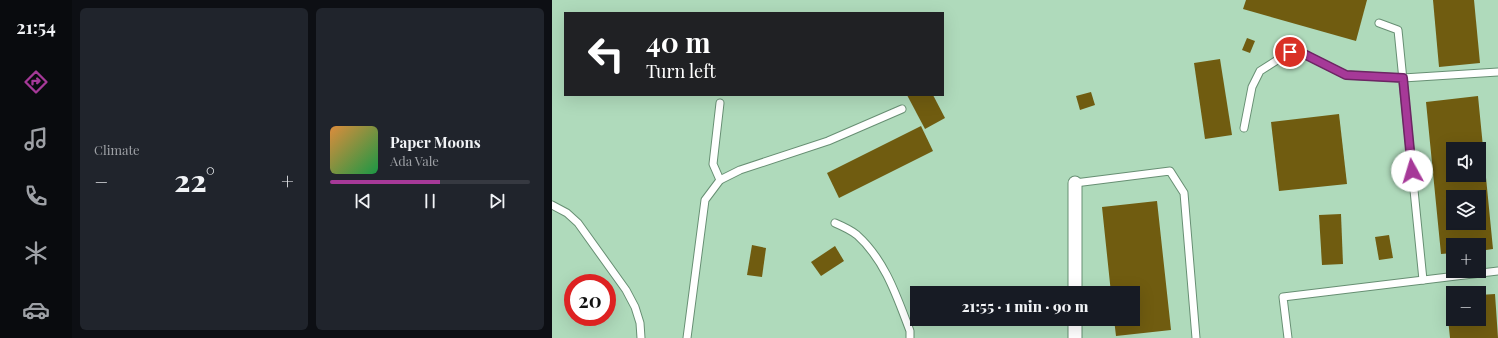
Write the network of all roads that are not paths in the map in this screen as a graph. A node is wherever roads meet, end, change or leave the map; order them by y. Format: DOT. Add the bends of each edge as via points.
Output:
graph roads {
  1 [pos="1379,23"];
  2 [pos="1498,72"];
  3 [pos="1403,78"];
  4 [pos="720,103"];
  5 [pos="902,109"];
  6 [pos="1244,128"];
  7 [pos="720,180"];
  8 [pos="1075,183"];
  9 [pos="552,205"];
  10 [pos="836,223"];
  11 [pos="1498,271"];
  12 [pos="1424,280"];
  13 [pos="1075,286"];
  14 [pos="1074,326"];
  15 [pos="1073,337"];
  16 [pos="641,338"];
  17 [pos="687,338"];
  18 [pos="910,338"];
  19 [pos="1196,338"];
  20 [pos="1288,338"];
  1 -- 3 [label="lane" via="1398,30"];
  2 -- 3 [label="lane"];
  3 -- 6 [label="lane" via="1346,75 1304,54 1290,52 1260,70 1252,88"];
  3 -- 12 [label="lane"];
  4 -- 7 [label="lane" via="713,164"];
  5 -- 7 [label="lane" via="828,141 740,170"];
  7 -- 17 [label="lane" via="705,200"];
  8 -- 13 [label="street"];
  8 -- 19 [label="lane" via="1170,171 1184,193"];
  9 -- 16 [label="lane" via="578,223 626,290 635,307"];
  10 -- 18 [label="lane" via="856,234 873,252 893,287 910,331"];
  11 -- 12 [label="lane"];
  12 -- 20 [label="lane" via="1283,297"];
  14 -- 15 [label="street"];
}
